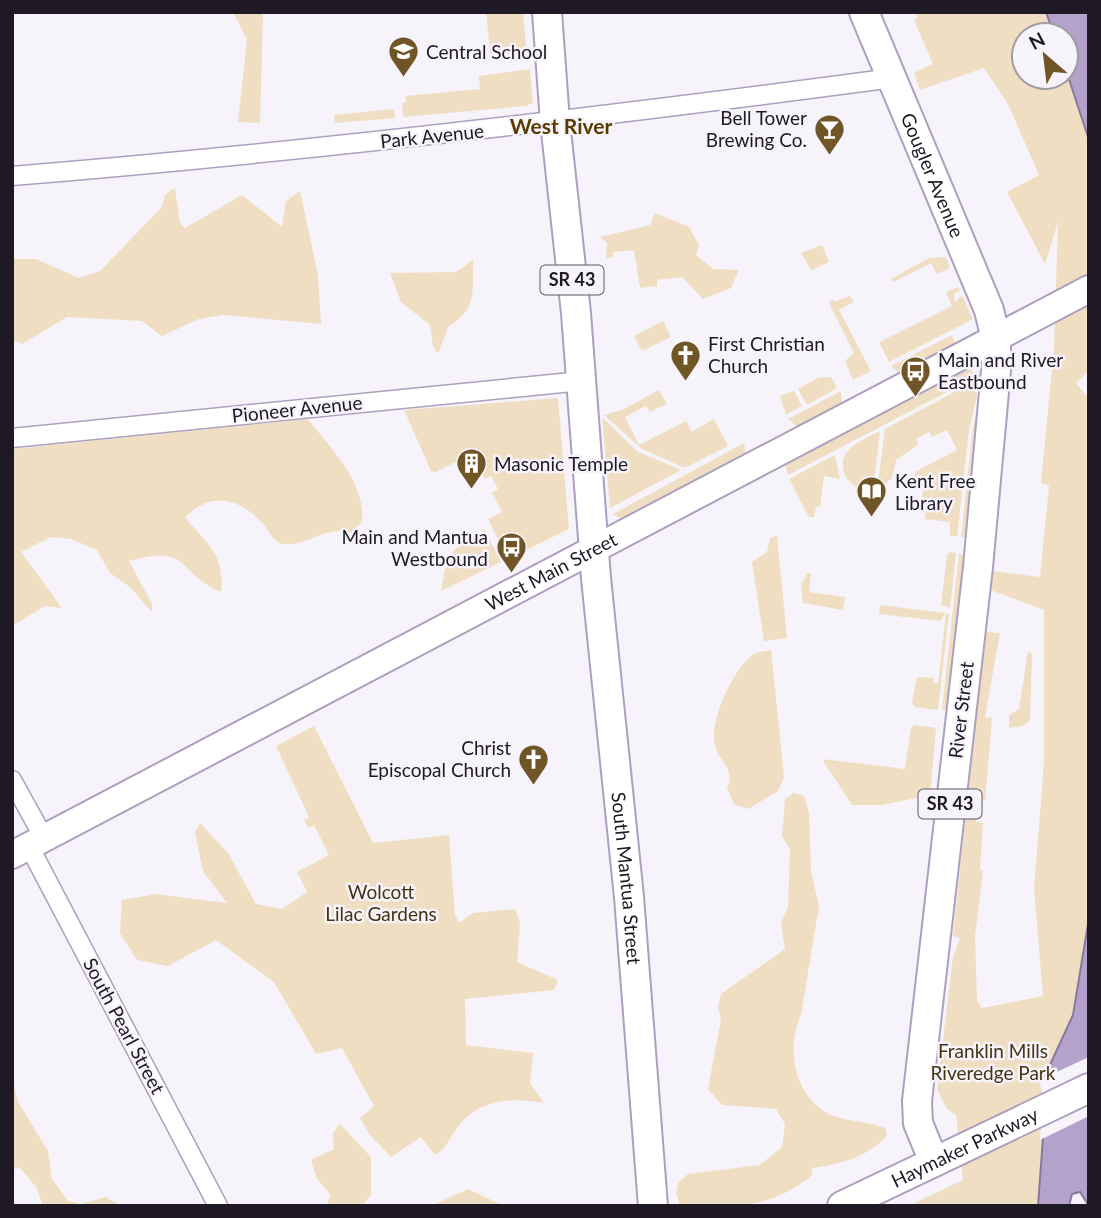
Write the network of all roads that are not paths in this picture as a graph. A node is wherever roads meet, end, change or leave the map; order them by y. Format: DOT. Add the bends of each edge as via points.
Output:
graph roads {
  1 [pos="547,12"];
  2 [pos="864,12"];
  3 [pos="893,78"];
  4 [pos="555,122"];
  5 [pos="12,176"];
  6 [pos="1089,289"];
  7 [pos="996,339"];
  8 [pos="582,381"];
  9 [pos="12,438"];
  10 [pos="595,549"];
  11 [pos="12,780"];
  12 [pos="28,846"];
  13 [pos="1089,1088"];
  14 [pos="934,1162"];
  15 [pos="218,1206"];
  16 [pos="653,1206"];
  17 [pos="842,1206"];
  1 -- 4 [label="main road, SR 43"];
  2 -- 3 [label="main road, Gougler Avenue / SR 43"];
  3 -- 4 [label="street, Park Avenue"];
  3 -- 7 [label="main road, Gougler Avenue / SR 43" via="973,268"];
  4 -- 5 [label="street, Park Avenue"];
  4 -- 8 [label="main road, SR 43"];
  6 -- 7 [label="main road, West Main Street"];
  7 -- 10 [label="main road, West Main Street"];
  7 -- 14 [label="main road, River Street / SR 43" via="978,567 917,1101 922,1137"];
  8 -- 9 [label="street, Pioneer Avenue"];
  8 -- 10 [label="main road, SR 43"];
  10 -- 12 [label="main road, West Main Street"];
  10 -- 16 [label="main road, South Mantua Street / SR 43"];
  11 -- 12 [label="street, South Pearl Street"];
  12 -- 15 [label="street, South Pearl Street"];
  13 -- 14 [label="main road, Haymaker Parkway"];
  14 -- 17 [label="main road, Haymaker Parkway"];
}
